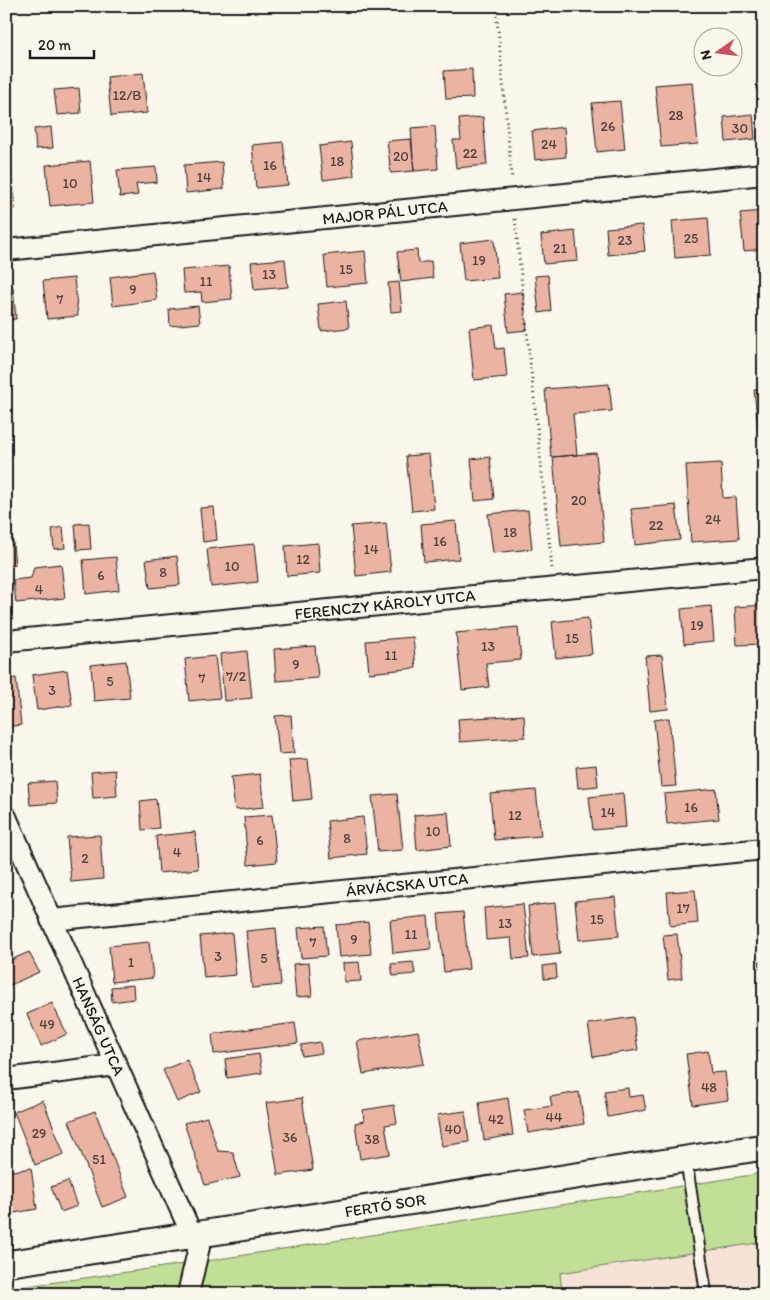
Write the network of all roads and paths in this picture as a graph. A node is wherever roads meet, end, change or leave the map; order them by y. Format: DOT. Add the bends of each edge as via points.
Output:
graph roads {
  1 [pos="496,6"];
  2 [pos="764,174"];
  3 [pos="513,199"];
  4 [pos="6,250"];
  5 [pos="764,568"];
  6 [pos="554,588"];
  7 [pos="6,641"];
  8 [pos="6,817"];
  9 [pos="764,849"];
  10 [pos="51,920"];
  11 [pos="116,1065"];
  12 [pos="6,1079"];
  13 [pos="764,1147"];
  14 [pos="686,1159"];
  15 [pos="197,1234"];
  16 [pos="6,1264"];
  17 [pos="188,1294"];
  18 [pos="699,1294"];
  1 -- 3 [label="path"];
  2 -- 3 [label="street, MAJOR PÁL UTCA"];
  3 -- 4 [label="street, MAJOR PÁL UTCA"];
  3 -- 6 [label="path"];
  5 -- 6 [label="street, FERENCZY KÁROLY UTCA"];
  6 -- 7 [label="street, FERENCZY KÁROLY UTCA"];
  8 -- 10 [label="street, HANSÁG UTCA"];
  9 -- 10 [label="street, ÁRVÁCSKA UTCA"];
  10 -- 11 [label="street, HANSÁG UTCA"];
  11 -- 12 [label="street"];
  11 -- 15 [label="street, HANSÁG UTCA"];
  13 -- 14 [label="street, FERTŐ SOR"];
  14 -- 15 [label="street, FERTŐ SOR"];
  14 -- 18 [label="lane" via="706,1293"];
  15 -- 16 [label="street, FERTŐ SOR"];
  15 -- 17 [label="street"];
}
